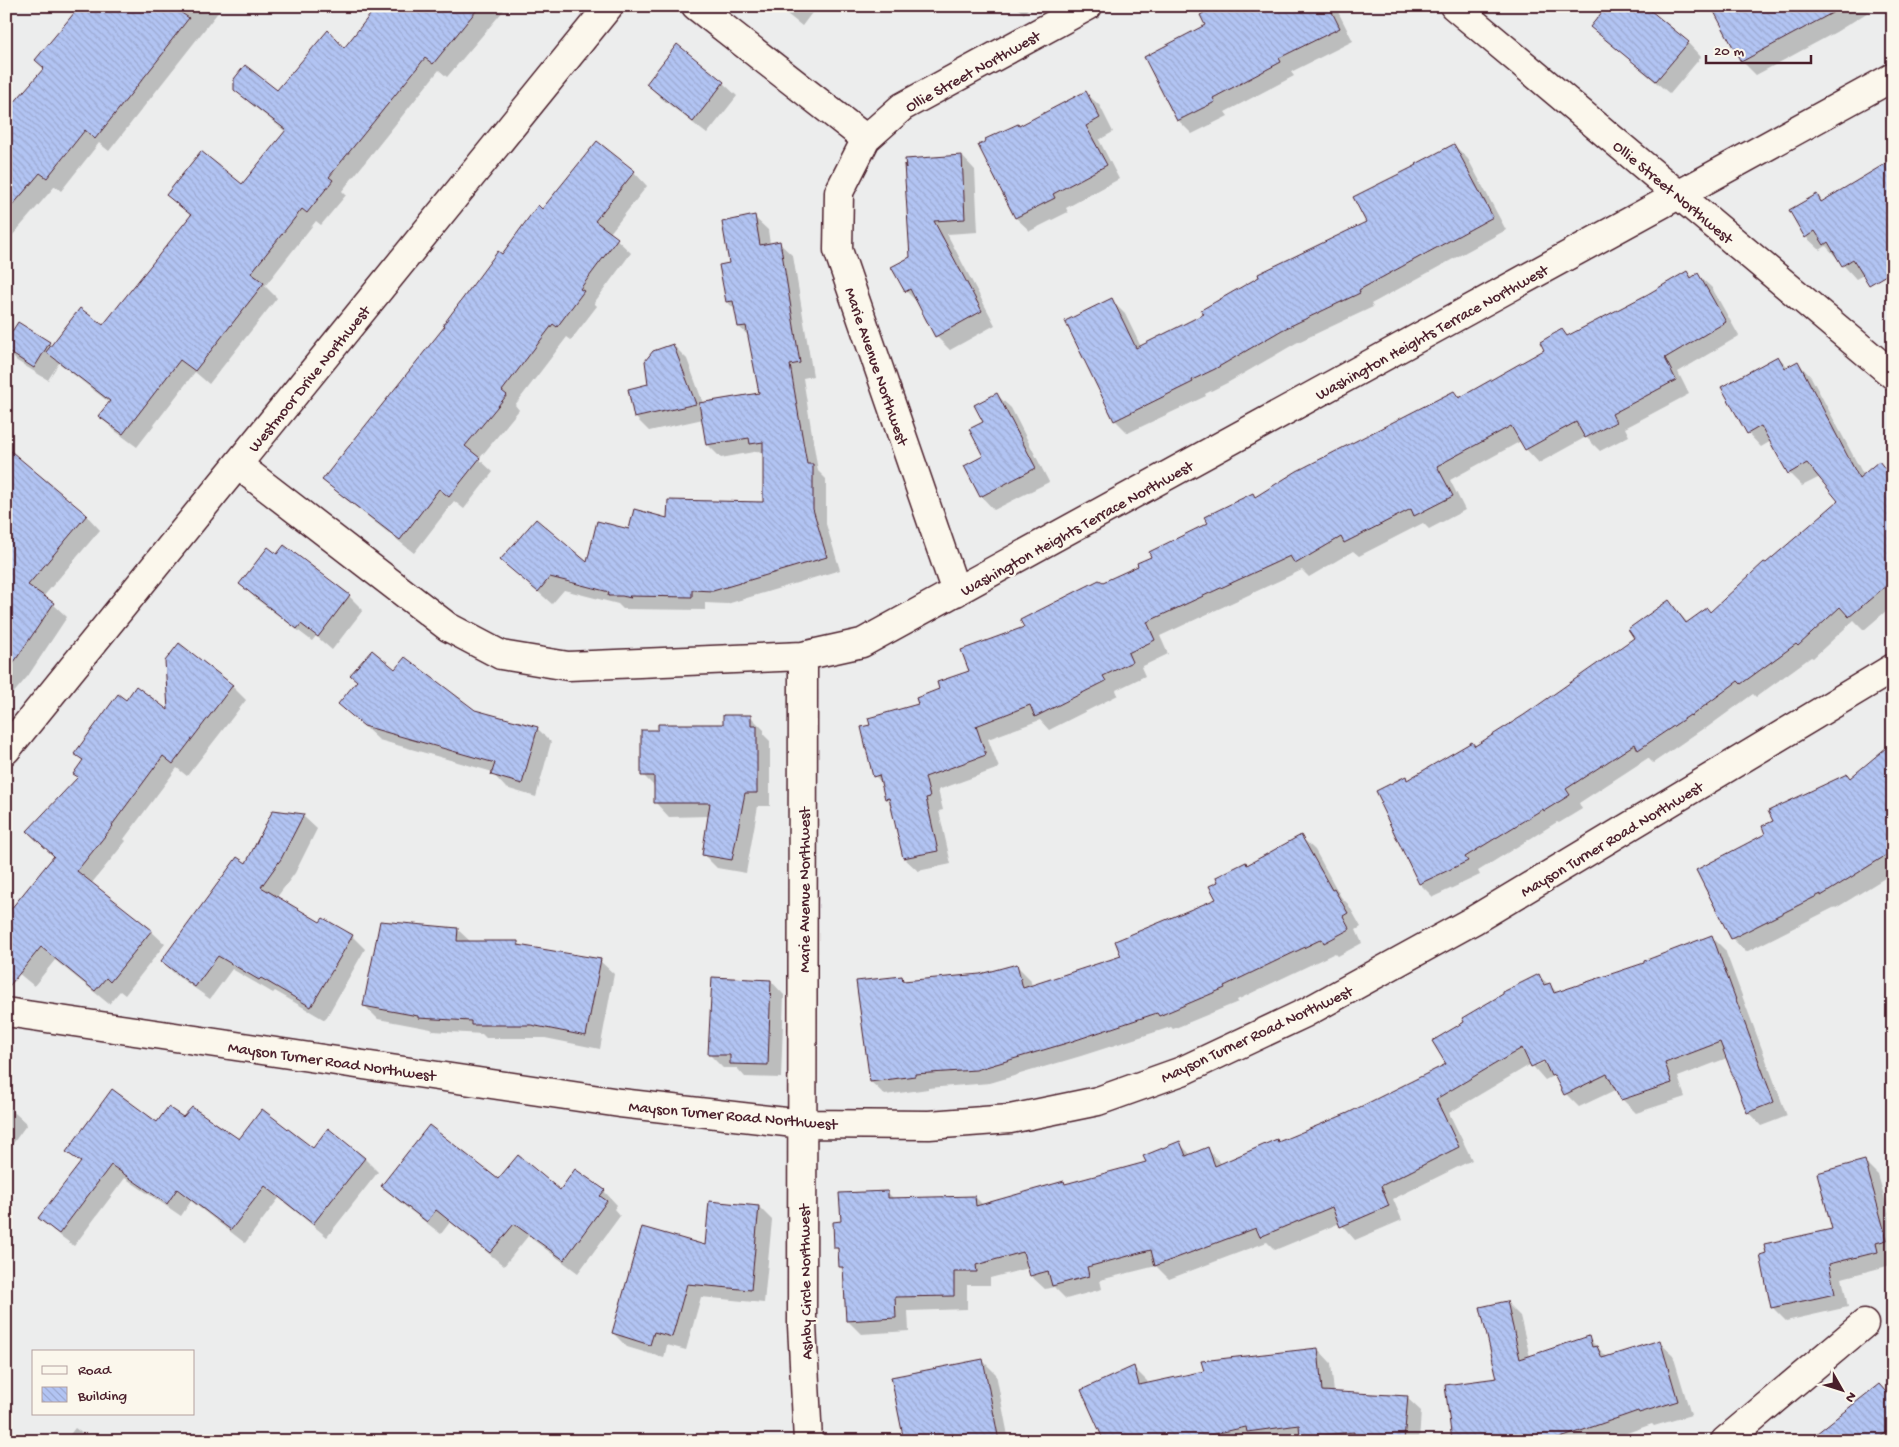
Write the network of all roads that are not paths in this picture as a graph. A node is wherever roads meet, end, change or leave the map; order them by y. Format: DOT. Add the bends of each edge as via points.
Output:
graph roads {
  1 [pos="609,6"];
  2 [pos="696,6"];
  3 [pos="1088,6"];
  4 [pos="1454,6"];
  5 [pos="1893,77"];
  6 [pos="866,139"];
  7 [pos="1678,195"];
  8 [pos="1893,375"];
  9 [pos="238,464"];
  10 [pos="956,592"];
  11 [pos="803,656"];
  12 [pos="1893,668"];
  13 [pos="6,750"];
  14 [pos="6,1012"];
  15 [pos="803,1124"];
  16 [pos="1864,1324"];
  17 [pos="808,1441"];
  18 [pos="1725,1441"];
  1 -- 9 [label="street, Westmoor Drive Northwest"];
  2 -- 6 [label="street"];
  3 -- 6 [label="street, Ollie Street Northwest" via="902,107"];
  4 -- 7 [label="street, Ollie Street Northwest"];
  5 -- 7 [label="street, Washington Heights Terrace Northwest"];
  6 -- 10 [label="street, Marie Avenue Northwest" via="840,192 838,250"];
  7 -- 8 [label="street, Ollie Street Northwest"];
  7 -- 10 [label="street, Washington Heights Terrace Northwest"];
  9 -- 11 [label="street, Washington Heights Terrace Northwest" via="448,627 501,655 568,666"];
  9 -- 13 [label="street, Westmoor Drive Northwest"];
  10 -- 11 [label="street, Washington Heights Terrace Northwest" via="862,643"];
  11 -- 15 [label="street, Marie Avenue Northwest"];
  12 -- 15 [label="street, Mayson Turner Road Northwest" via="1474,920 1305,1013 1182,1071 1098,1101 1010,1119 930,1125"];
  14 -- 15 [label="street, Mayson Turner Road Northwest" via="620,1103"];
  15 -- 17 [label="street, Ashby Circle Northwest" via="802,1325"];
  16 -- 18 [label="street"];
}
